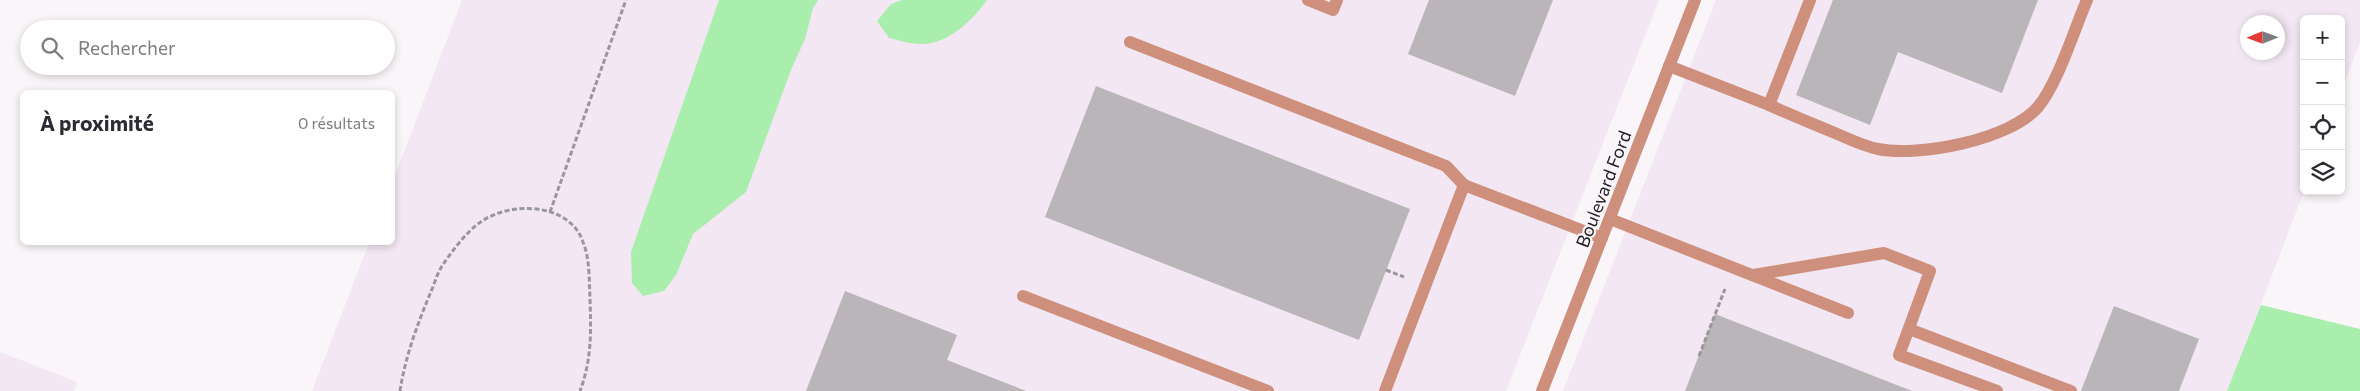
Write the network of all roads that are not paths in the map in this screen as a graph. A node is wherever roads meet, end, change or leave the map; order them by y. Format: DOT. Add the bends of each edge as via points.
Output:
graph roads {
  1 [pos="1308,0"];
  2 [pos="1337,0"];
  3 [pos="1695,0"];
  4 [pos="1810,0"];
  5 [pos="2087,0"];
  6 [pos="1130,42"];
  7 [pos="1669,66"];
  8 [pos="1769,106"];
  9 [pos="1464,185"];
  10 [pos="1610,219"];
  11 [pos="1602,238"];
  12 [pos="1753,275"];
  13 [pos="1023,296"];
  14 [pos="1848,313"];
  15 [pos="1909,329"];
  16 [pos="1268,391"];
  17 [pos="1385,391"];
  18 [pos="1542,391"];
  19 [pos="1997,391"];
  20 [pos="2071,391"];
  1 -- 2 [label="street" via="1333,10"];
  3 -- 7 [label="street, Boulevard Ford"];
  4 -- 8 [label="street"];
  5 -- 8 [label="street" via="2048,92 2037,108 2024,120 1983,139 1920,150 1878,149"];
  6 -- 9 [label="street" via="1446,166"];
  7 -- 8 [label="street"];
  7 -- 10 [label="street, Boulevard Ford"];
  9 -- 11 [label="street"];
  9 -- 17 [label="street"];
  10 -- 11 [label="street, Boulevard Ford"];
  10 -- 12 [label="street"];
  11 -- 18 [label="street, Boulevard Ford"];
  12 -- 14 [label="street"];
  12 -- 15 [label="street" via="1884,253 1930,271"];
  13 -- 16 [label="street"];
  15 -- 19 [label="street" via="1899,355"];
  15 -- 20 [label="street"];
}
